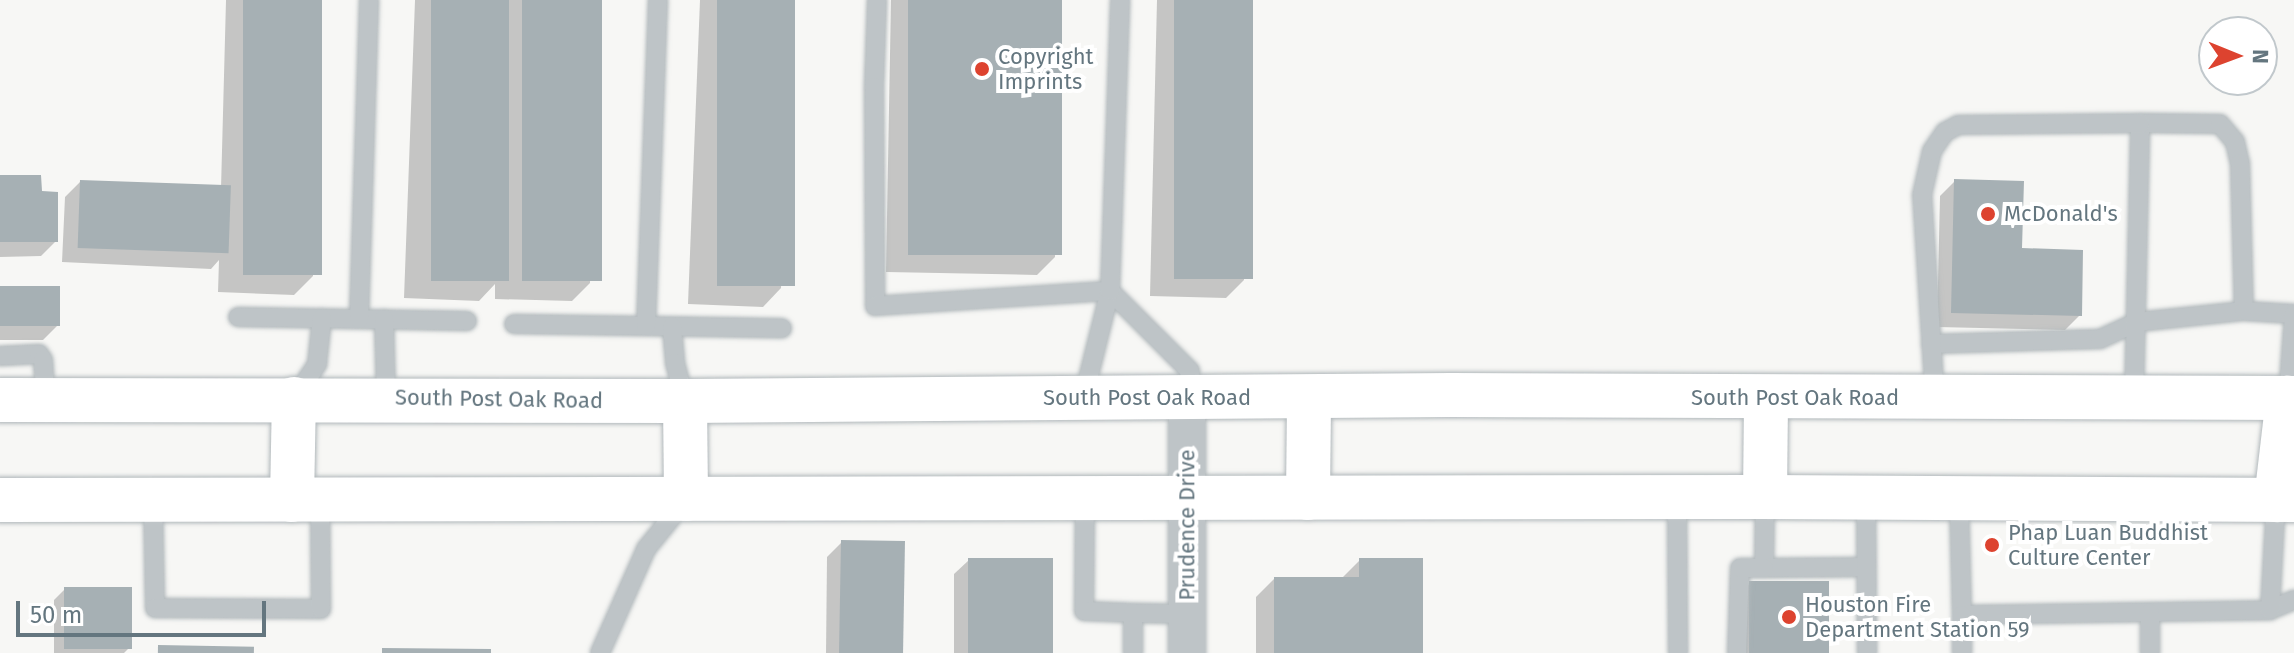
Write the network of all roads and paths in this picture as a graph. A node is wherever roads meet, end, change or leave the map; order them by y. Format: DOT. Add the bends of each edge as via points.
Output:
graph roads {
  1 [pos="369,0"];
  2 [pos="658,0"];
  3 [pos="877,0"];
  4 [pos="1120,0"];
  5 [pos="2140,123"];
  6 [pos="1110,291"];
  7 [pos="2244,311"];
  8 [pos="2294,314"];
  9 [pos="238,317"];
  10 [pos="322,318"];
  11 [pos="359,319"];
  12 [pos="384,319"];
  13 [pos="467,321"];
  14 [pos="2137,322"];
  15 [pos="514,324"];
  16 [pos="646,326"];
  17 [pos="672,327"];
  18 [pos="782,328"];
  19 [pos="1931,344"];
  20 [pos="0,356"];
  21 [pos="1187,396"];
  22 [pos="386,398"];
  23 [pos="1309,398"];
  24 [pos="2134,398"];
  25 [pos="2291,398"];
  26 [pos="46,399"];
  27 [pos="294,399"];
  28 [pos="1083,399"];
  29 [pos="1766,399"];
  30 [pos="1935,399"];
  31 [pos="0,400"];
  32 [pos="685,401"];
  33 [pos="1765,497"];
  34 [pos="1085,498"];
  35 [pos="1187,498"];
  36 [pos="1308,498"];
  37 [pos="686,499"];
  38 [pos="1677,499"];
  39 [pos="1866,499"];
  40 [pos="0,500"];
  41 [pos="153,500"];
  42 [pos="306,500"];
  43 [pos="1959,500"];
  44 [pos="2285,500"];
  45 [pos="1866,567"];
  46 [pos="1764,568"];
  47 [pos="2294,600"];
  48 [pos="2270,610"];
  49 [pos="1133,613"];
  50 [pos="2150,613"];
  51 [pos="1187,614"];
  52 [pos="1962,615"];
  53 [pos="600,653"];
  54 [pos="1133,653"];
  55 [pos="1187,653"];
  56 [pos="1678,653"];
  57 [pos="1737,653"];
  58 [pos="1867,653"];
  59 [pos="1962,653"];
  60 [pos="2150,653"];
  1 -- 11 [label="lane"];
  2 -- 16 [label="lane"];
  3 -- 6 [label="lane" via="875,306"];
  4 -- 6 [label="lane"];
  5 -- 7 [label="lane" via="2220,124 2235,142"];
  5 -- 14 [label="lane"];
  5 -- 19 [label="lane" via="1958,125 1945,132 1932,151 1922,195"];
  6 -- 21 [label="lane" via="1190,371"];
  6 -- 28 [label="lane"];
  7 -- 8 [label="lane"];
  7 -- 14 [label="lane"];
  8 -- 25 [label="lane"];
  9 -- 10 [label="lane"];
  10 -- 11 [label="lane"];
  10 -- 27 [label="lane" via="317,364"];
  11 -- 12 [label="lane"];
  12 -- 13 [label="lane"];
  12 -- 22 [label="lane"];
  14 -- 19 [label="lane" via="2100,339"];
  14 -- 24 [label="lane"];
  15 -- 16 [label="lane"];
  16 -- 17 [label="lane"];
  17 -- 18 [label="lane"];
  17 -- 32 [label="lane"];
  19 -- 30 [label="lane"];
  20 -- 26 [label="lane" via="39,354"];
  21 -- 23 [label="main road, South Post Oak Road"];
  21 -- 28 [label="main road, South Post Oak Road"];
  21 -- 35 [label="street, Prudence Drive"];
  22 -- 27 [label="main road, South Post Oak Road"];
  22 -- 32 [label="main road, South Post Oak Road"];
  23 -- 29 [label="main road, South Post Oak Road"];
  23 -- 36 [label="main road"];
  24 -- 25 [label="main road, South Post Oak Road"];
  24 -- 30 [label="main road, South Post Oak Road"];
  25 -- 44 [label="main road"];
  26 -- 27 [label="main road, South Post Oak Road"];
  26 -- 31 [label="main road, South Post Oak Road"];
  27 -- 42 [label="main road"];
  28 -- 32 [label="main road, South Post Oak Road"];
  29 -- 30 [label="main road, South Post Oak Road"];
  29 -- 33 [label="main road"];
  32 -- 37 [label="main road"];
  33 -- 38 [label="main road"];
  33 -- 39 [label="main road"];
  33 -- 46 [label="lane"];
  34 -- 35 [label="main road"];
  34 -- 37 [label="main road"];
  34 -- 49 [label="lane" via="1084,611"];
  35 -- 36 [label="main road"];
  35 -- 51 [label="street, Prudence Drive"];
  36 -- 38 [label="main road"];
  37 -- 42 [label="main road"];
  37 -- 53 [label="lane" via="646,549"];
  38 -- 56 [label="lane"];
  39 -- 43 [label="main road"];
  39 -- 45 [label="lane"];
  40 -- 41 [label="main road"];
  41 -- 42 [label="main road"];
  41 -- 42 [label="lane" via="155,608 321,609"];
  43 -- 44 [label="main road"];
  43 -- 52 [label="lane"];
  44 -- 48 [label="lane"];
  45 -- 46 [label="lane"];
  45 -- 58 [label="lane"];
  46 -- 57 [label="lane" via="1740,568"];
  47 -- 48 [label="lane"];
  48 -- 50 [label="lane"];
  49 -- 51 [label="lane"];
  49 -- 54 [label="lane"];
  50 -- 52 [label="lane"];
  50 -- 60 [label="lane"];
  51 -- 55 [label="street, Prudence Drive"];
  52 -- 59 [label="lane"];
}
